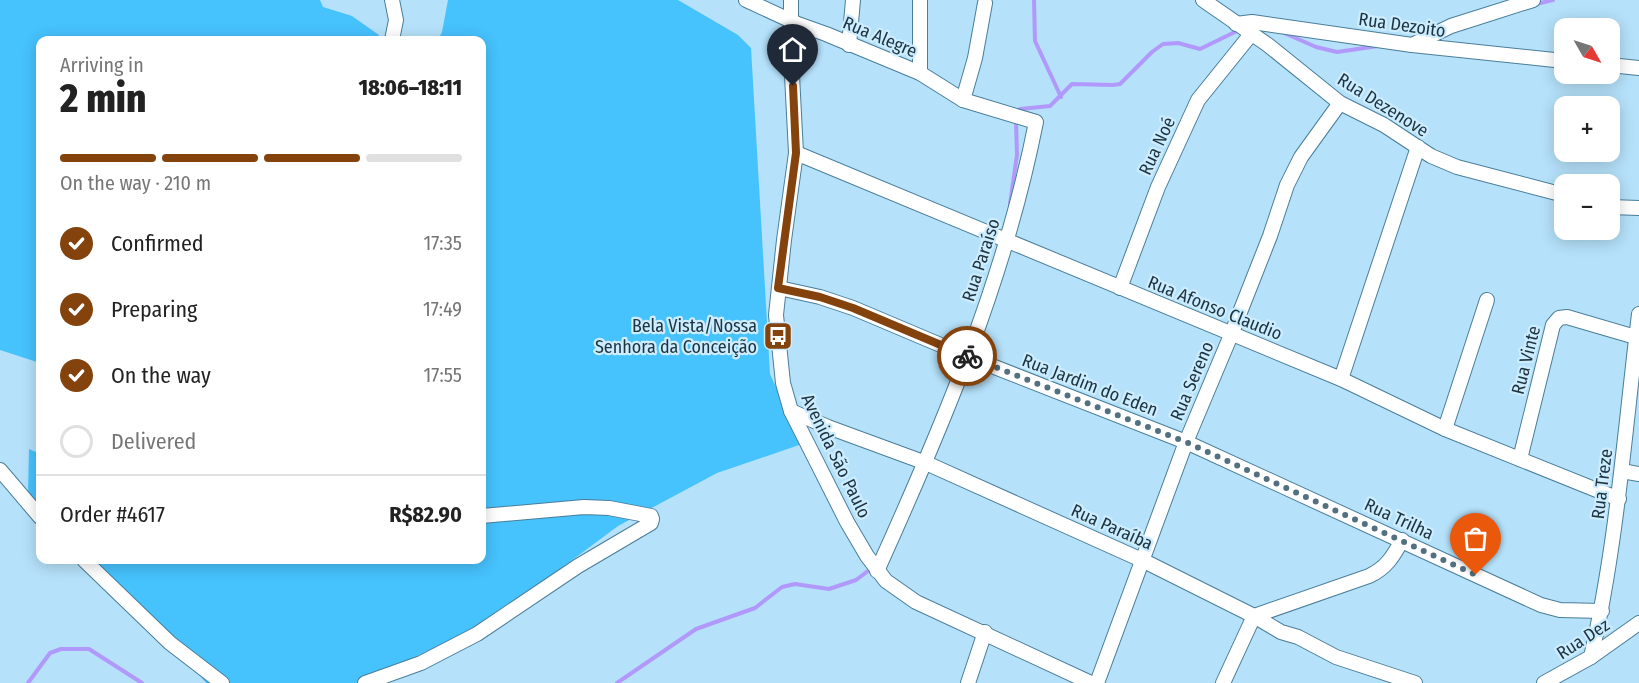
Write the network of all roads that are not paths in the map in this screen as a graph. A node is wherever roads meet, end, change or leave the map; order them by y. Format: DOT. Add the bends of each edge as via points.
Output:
graph roads {
  1 [pos="392,0"];
  2 [pos="746,0"];
  3 [pos="791,0"];
  4 [pos="853,0"];
  5 [pos="920,0"];
  6 [pos="1203,0"];
  7 [pos="1533,0"];
  8 [pos="986,3"];
  9 [pos="790,21"];
  10 [pos="1236,24"];
  11 [pos="1252,33"];
  12 [pos="393,36"];
  13 [pos="849,45"];
  14 [pos="1412,45"];
  15 [pos="1554,60"];
  16 [pos="1620,66"];
  17 [pos="1639,68"];
  18 [pos="920,74"];
  19 [pos="963,100"];
  20 [pos="1340,103"];
  21 [pos="1036,122"];
  22 [pos="1418,147"];
  23 [pos="796,153"];
  24 [pos="1554,192"];
  25 [pos="1620,207"];
  26 [pos="1639,208"];
  27 [pos="1007,242"];
  28 [pos="778,288"];
  29 [pos="1120,288"];
  30 [pos="1487,300"];
  31 [pos="1639,314"];
  32 [pos="1231,335"];
  33 [pos="1638,338"];
  34 [pos="969,357"];
  35 [pos="1341,379"];
  36 [pos="791,411"];
  37 [pos="1445,429"];
  38 [pos="1186,442"];
  39 [pos="1520,459"];
  40 [pos="926,463"];
  41 [pos="0,470"];
  42 [pos="1622,471"];
  43 [pos="1639,474"];
  44 [pos="1619,498"];
  45 [pos="36,512"];
  46 [pos="486,516"];
  47 [pos="1402,540"];
  48 [pos="1143,561"];
  49 [pos="88,564"];
  50 [pos="877,571"];
  51 [pos="1602,611"];
  52 [pos="1254,616"];
  53 [pos="1639,623"];
  54 [pos="985,632"];
  55 [pos="1591,657"];
  56 [pos="222,683"];
  57 [pos="365,683"];
  58 [pos="968,683"];
  59 [pos="1091,683"];
  60 [pos="1097,683"];
  61 [pos="1223,683"];
  62 [pos="1415,683"];
  63 [pos="1544,683"];
  1 -- 12 [label="street" via="396,20"];
  2 -- 9 [label="street, Rua Alegre"];
  3 -- 9 [label="street, Avenida São Paulo"];
  4 -- 13 [label="street"];
  5 -- 18 [label="street"];
  6 -- 10 [label="street, Rua Dezenove"];
  7 -- 14 [label="street" via="1451,26"];
  8 -- 19 [label="street"];
  9 -- 13 [label="street, Rua Alegre"];
  9 -- 23 [label="street, Avenida São Paulo"];
  10 -- 11 [label="street, Rua Dezenove"];
  10 -- 14 [label="street, Rua Dezoito" via="1252,22"];
  11 -- 20 [label="street, Rua Dezenove"];
  11 -- 29 [label="street, Rua Noé" via="1198,100 1158,187"];
  13 -- 18 [label="street, Rua Alegre"];
  14 -- 15 [label="street, Rua Dezoito"];
  16 -- 17 [label="street"];
  18 -- 19 [label="street, Rua Alegre"];
  19 -- 21 [label="street, Rua Alegre"];
  20 -- 22 [label="street, Rua Dezenove"];
  20 -- 32 [label="street, Rua Sereno" via="1296,167"];
  21 -- 27 [label="street, Rua Paraíso"];
  22 -- 24 [label="street, Rua Dezenove" via="1442,162"];
  22 -- 35 [label="street"];
  23 -- 27 [label="street, Rua Afonso Claudio"];
  23 -- 28 [label="street, Avenida São Paulo"];
  25 -- 26 [label="street"];
  27 -- 29 [label="street, Rua Afonso Claudio"];
  27 -- 34 [label="street, Rua Paraíso"];
  28 -- 34 [label="street, Rua Jardim do Eden" via="853,308"];
  28 -- 36 [label="street, Avenida São Paulo" via="778,336 783,383"];
  29 -- 32 [label="street, Rua Afonso Claudio"];
  30 -- 37 [label="street"];
  31 -- 33 [label="street, Rua Treze"];
  32 -- 35 [label="street, Rua Afonso Claudio"];
  32 -- 38 [label="street, Rua Sereno"];
  33 -- 39 [label="street, Rua Vinte" via="1567,317 1557,320"];
  33 -- 42 [label="street, Rua Treze"];
  34 -- 38 [label="street, Rua Jardim do Eden"];
  34 -- 40 [label="street, Rua Paraíso"];
  35 -- 37 [label="street, Rua Afonso Claudio"];
  36 -- 40 [label="street, Rua Paraíba"];
  36 -- 50 [label="street, Avenida São Paulo"];
  37 -- 39 [label="street, Rua Afonso Claudio"];
  38 -- 47 [label="street, Rua Trilha"];
  38 -- 48 [label="street, Rua Sereno"];
  39 -- 44 [label="street, Rua Afonso Claudio"];
  40 -- 48 [label="street, Rua Paraíba"];
  40 -- 50 [label="street, Rua Paraíso"];
  41 -- 45 [label="street"];
  42 -- 43 [label="street"];
  42 -- 44 [label="street, Rua Treze"];
  44 -- 51 [label="street, Rua Treze"];
  46 -- 57 [label="street" via="584,507 609,508 652,519 491,626 422,663"];
  47 -- 51 [label="street, Rua Trilha" via="1541,605"];
  47 -- 52 [label="street" via="1392,560 1381,570"];
  48 -- 52 [label="street, Rua Paraíba"];
  48 -- 60 [label="street, Rua Sereno"];
  49 -- 56 [label="street" via="170,643"];
  50 -- 54 [label="street, Avenida São Paulo" via="916,602"];
  51 -- 55 [label="street, Rua Treze"];
  52 -- 61 [label="street"];
  52 -- 62 [label="street, Rua Paraíba" via="1336,657"];
  53 -- 55 [label="street, Rua Dez"];
  54 -- 58 [label="street"];
  54 -- 59 [label="street, Avenida São Paulo"];
  55 -- 63 [label="street, Rua Dez"];
}
